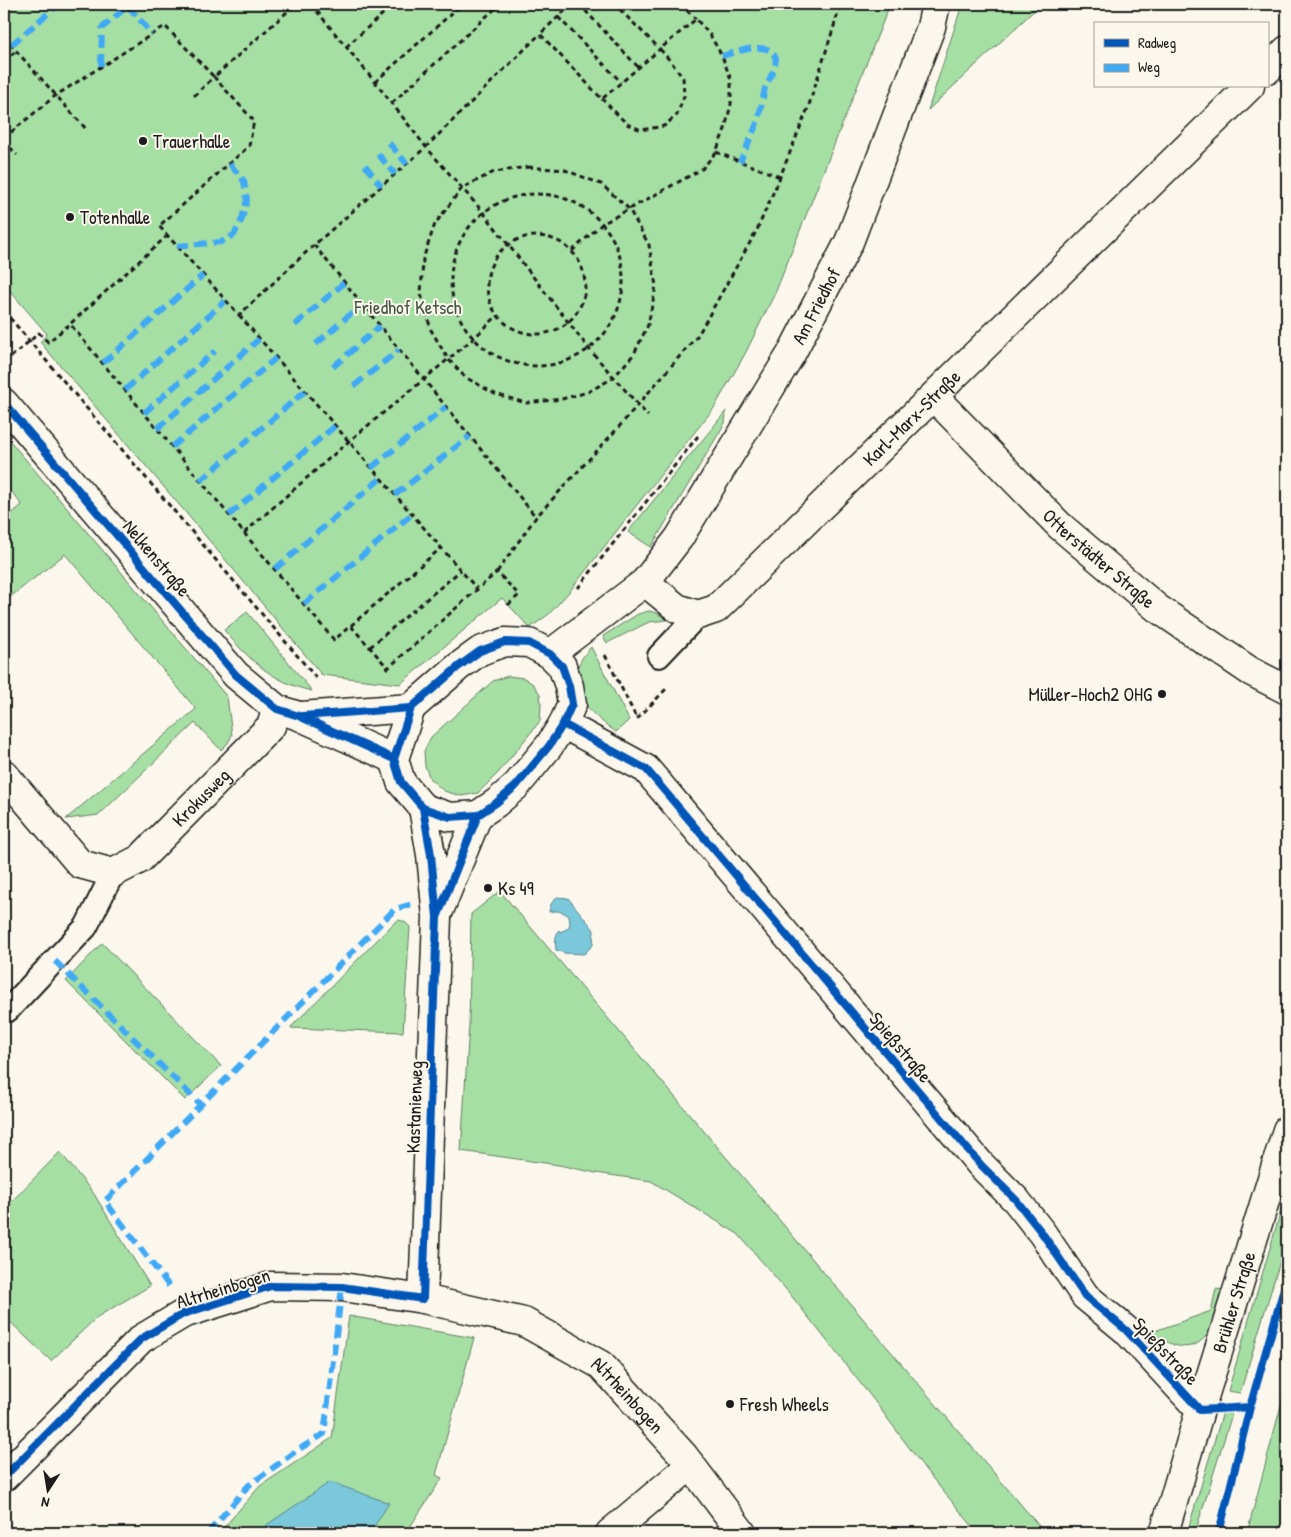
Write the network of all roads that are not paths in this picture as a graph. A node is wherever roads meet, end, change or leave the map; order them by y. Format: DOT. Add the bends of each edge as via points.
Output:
graph roads {
  1 [pos="936,4"];
  2 [pos="1287,50"];
  3 [pos="1268,69"];
  4 [pos="1248,88"];
  5 [pos="934,397"];
  6 [pos="4,403"];
  7 [pos="645,582"];
  8 [pos="698,615"];
  9 [pos="550,654"];
  10 [pos="659,656"];
  11 [pos="1287,690"];
  12 [pos="411,708"];
  13 [pos="288,713"];
  14 [pos="564,724"];
  15 [pos="394,759"];
  16 [pos="4,774"];
  17 [pos="423,808"];
  18 [pos="478,815"];
  19 [pos="113,873"];
  20 [pos="437,917"];
  21 [pos="8,1010"];
  22 [pos="1287,1130"];
  23 [pos="423,1299"];
  24 [pos="1200,1410"];
  25 [pos="691,1465"];
  26 [pos="4,1477"];
  27 [pos="610,1533"];
  28 [pos="742,1533"];
  29 [pos="1164,1533"];
  1 -- 7 [label="street, Am Friedhof" via="931,27 849,242 791,354 679,538"];
  2 -- 3 [label="street"];
  4 -- 5 [label="street, Karl-Marx-Straße"];
  5 -- 8 [label="street, Karl-Marx-Straße" via="716,609"];
  5 -- 11 [label="street, Otterstädter Straße" via="1060,526 1157,608 1250,671"];
  6 -- 13 [label="street, Nelkenstraße" via="236,675"];
  7 -- 8 [label="street" via="676,608"];
  7 -- 9 [label="street"];
  8 -- 10 [label="lane"];
  9 -- 12 [label="street" via="528,643 505,642 480,651"];
  9 -- 14 [label="street" via="562,666 569,686 572,704"];
  12 -- 13 [label="street"];
  12 -- 15 [label="street"];
  13 -- 15 [label="street, Nelkenstraße"];
  13 -- 19 [label="street, Krokusweg" via="271,726 140,859"];
  14 -- 18 [label="street" via="516,786"];
  14 -- 24 [label="street, Spießstraße" via="646,769 981,1166 1016,1200 1084,1296 1126,1330"];
  15 -- 17 [label="street" via="400,782"];
  16 -- 19 [label="street" via="80,864"];
  17 -- 18 [label="street" via="450,817"];
  17 -- 20 [label="street, Kastanienweg"];
  18 -- 20 [label="street, Kastanienweg"];
  19 -- 21 [label="lane" via="86,927"];
  20 -- 23 [label="street, Kastanienweg"];
  22 -- 24 [label="street, Brühler Straße"];
  23 -- 25 [label="street, Altrheinbogen" via="524,1322 601,1364"];
  23 -- 26 [label="street, Altrheinbogen" via="342,1287 271,1286 183,1314 141,1339"];
  24 -- 29 [label="street, Brühler Straße"];
  25 -- 27 [label="street"];
  25 -- 28 [label="street, Altrheinbogen"];
}
